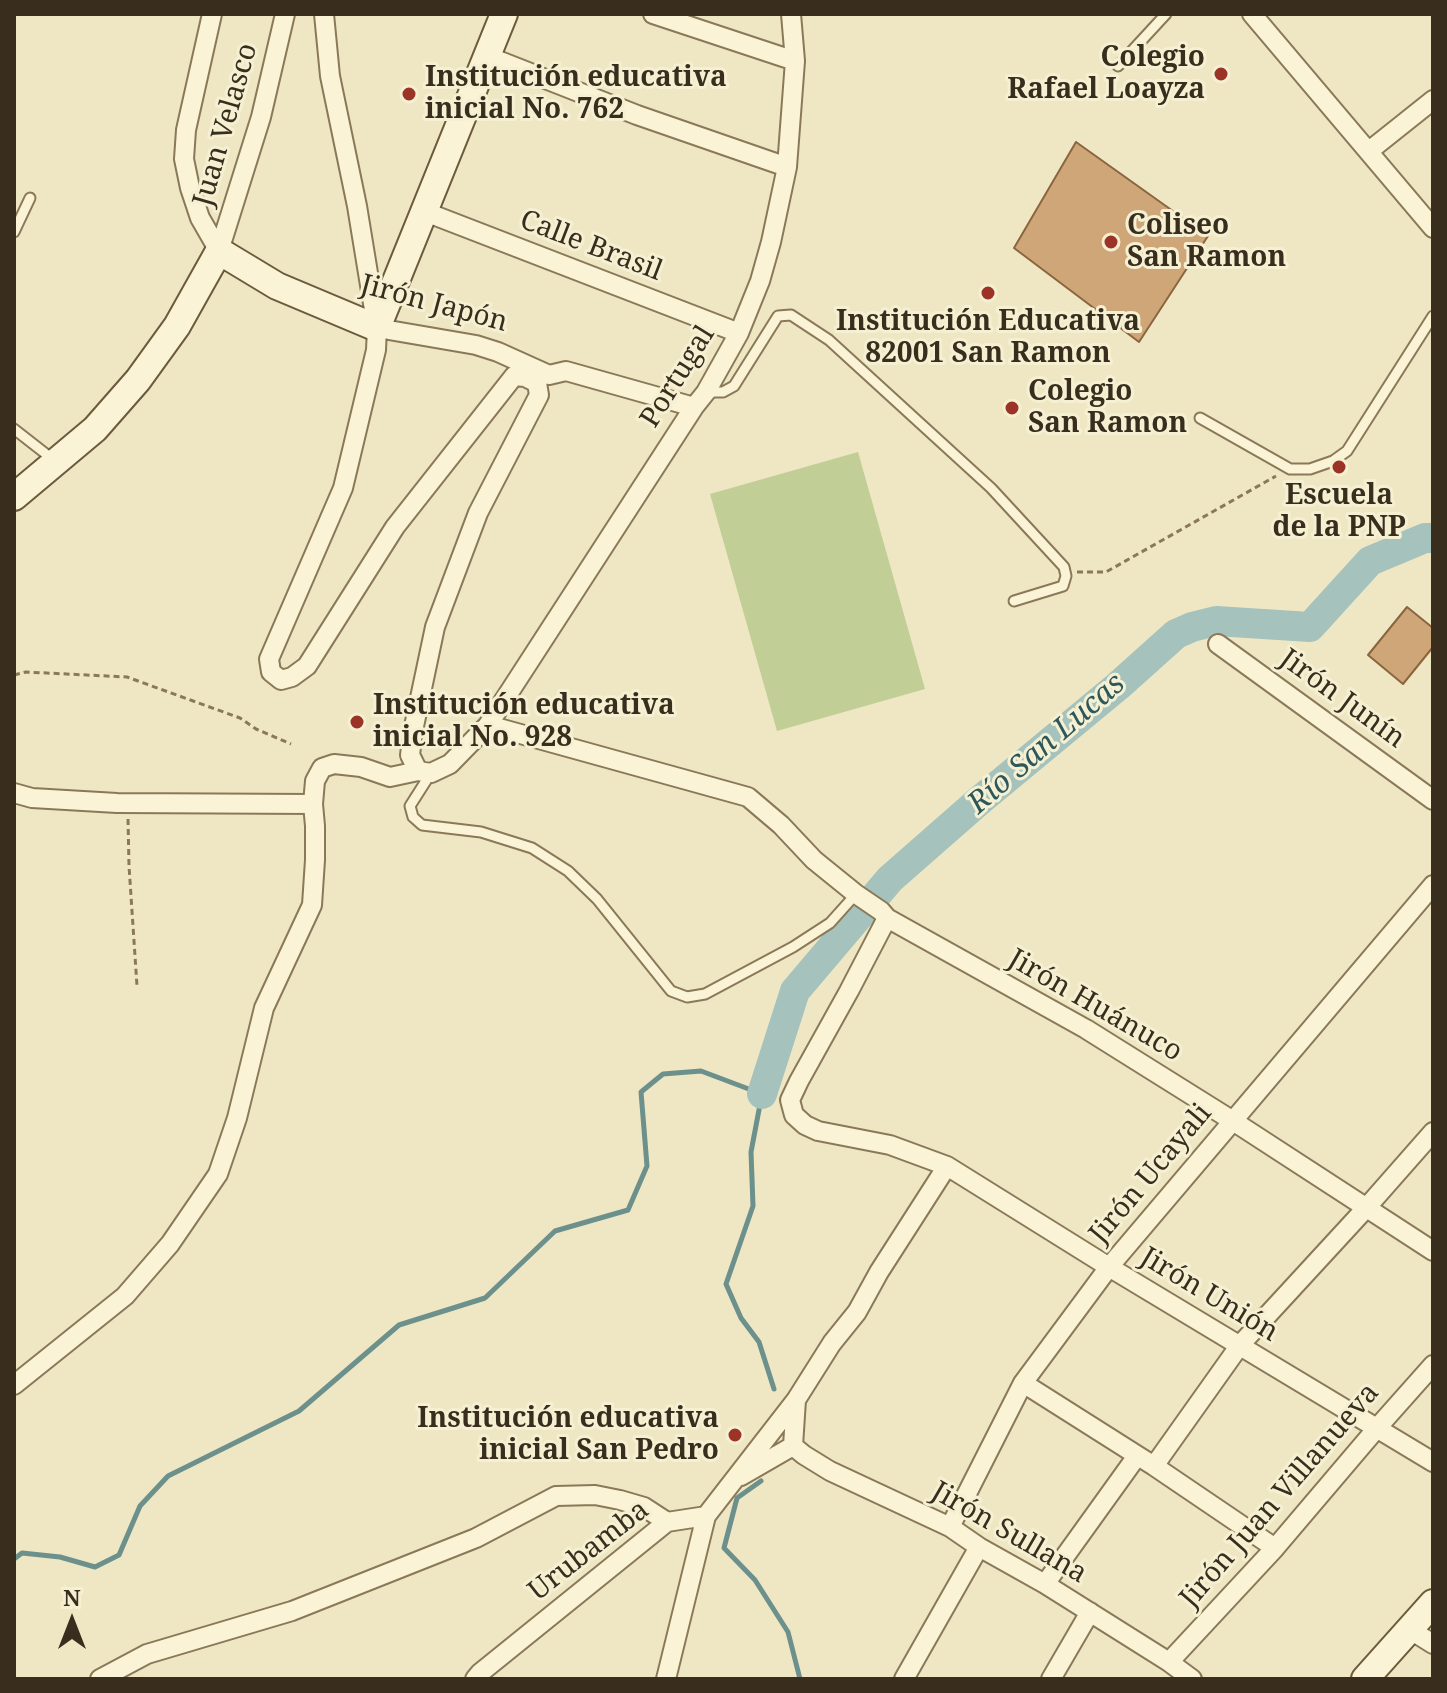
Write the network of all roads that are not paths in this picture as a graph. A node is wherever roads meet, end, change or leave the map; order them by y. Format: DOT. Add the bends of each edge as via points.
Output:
graph roads {
  1 [pos="212,14"];
  2 [pos="285,14"];
  3 [pos="324,14"];
  4 [pos="504,14"];
  5 [pos="653,14"];
  6 [pos="791,14"];
  7 [pos="1166,14"];
  8 [pos="1252,14"];
  9 [pos="487,56"];
  10 [pos="795,61"];
  11 [pos="1118,66"];
  12 [pos="1433,100"];
  13 [pos="1369,151"];
  14 [pos="787,167"];
  15 [pos="30,198"];
  16 [pos="423,211"];
  17 [pos="1433,228"];
  18 [pos="14,232"];
  19 [pos="219,251"];
  20 [pos="1433,316"];
  21 [pos="377,328"];
  22 [pos="739,333"];
  23 [pos="543,379"];
  24 [pos="706,392"];
  25 [pos="694,407"];
  26 [pos="1200,418"];
  27 [pos="14,429"];
  28 [pos="56,462"];
  29 [pos="14,497"];
  30 [pos="1014,601"];
  31 [pos="1218,644"];
  32 [pos="488,725"];
  33 [pos="424,772"];
  34 [pos="14,793"];
  35 [pos="1433,800"];
  36 [pos="313,804"];
  37 [pos="1433,885"];
  38 [pos="859,896"];
  39 [pos="884,914"];
  40 [pos="1233,1121"];
  41 [pos="1433,1132"];
  42 [pos="947,1166"];
  43 [pos="1367,1207"];
  44 [pos="1433,1251"];
  45 [pos="1109,1267"];
  46 [pos="1240,1345"];
  47 [pos="1433,1365"];
  48 [pos="1023,1383"];
  49 [pos="14,1385"];
  50 [pos="796,1400"];
  51 [pos="1377,1428"];
  52 [pos="793,1446"];
  53 [pos="1137,1456"];
  54 [pos="1433,1462"];
  55 [pos="1154,1466"];
  56 [pos="735,1480"];
  57 [pos="706,1516"];
  58 [pos="667,1522"];
  59 [pos="950,1527"];
  60 [pos="979,1547"];
  61 [pos="1275,1548"];
  62 [pos="1045,1584"];
  63 [pos="1433,1603"];
  64 [pos="1090,1612"];
  65 [pos="1409,1629"];
  66 [pos="1433,1644"];
  67 [pos="1169,1662"];
  68 [pos="480,1677"];
  69 [pos="100,1679"];
  70 [pos="666,1679"];
  71 [pos="904,1679"];
  72 [pos="1051,1679"];
  73 [pos="1192,1679"];
  74 [pos="1365,1679"];
  1 -- 19 [label="street" via="184,159 200,218"];
  2 -- 19 [label="street, Juan Velasco" via="261,117"];
  3 -- 21 [label="street" via="330,76"];
  4 -- 9 [label="street"];
  5 -- 10 [label="street"];
  6 -- 10 [label="street, Portugal"];
  7 -- 11 [label="lane"];
  8 -- 13 [label="street"];
  9 -- 14 [label="street"];
  9 -- 16 [label="street"];
  10 -- 14 [label="street, Portugal"];
  12 -- 13 [label="street"];
  13 -- 17 [label="street"];
  14 -- 22 [label="street, Portugal" via="768,255"];
  15 -- 18 [label="lane"];
  16 -- 21 [label="street"];
  16 -- 22 [label="street, Calle Brasil"];
  19 -- 21 [label="street, Jirón Japón" via="277,286"];
  19 -- 28 [label="street" via="177,326 138,380 95,429"];
  20 -- 26 [label="lane" via="1347,451 1333,461 1290,469"];
  21 -- 23 [label="street, Jirón Japón" via="476,345"];
  21 -- 23 [label="street" via="343,488 269,659 271,672 281,680 307,666 395,527 514,376"];
  22 -- 24 [label="street, Portugal"];
  23 -- 25 [label="street, Jirón Japón" via="566,371"];
  23 -- 33 [label="street" via="478,513 435,627 410,755"];
  24 -- 25 [label="street, Portugal"];
  24 -- 30 [label="lane" via="734,386 778,316 791,315 829,340 979,477 1064,567 1063,586"];
  25 -- 32 [label="street, Portugal"];
  27 -- 28 [label="lane"];
  28 -- 29 [label="street"];
  31 -- 35 [label="street, Jirón Junín"];
  32 -- 33 [label="street, Portugal" via="450,764"];
  32 -- 38 [label="street, Jirón Huánuco" via="748,797"];
  33 -- 36 [label="street" via="390,777 334,764 322,768 315,781"];
  33 -- 38 [label="lane" via="410,806 422,825 481,832 532,848 568,871 671,991 687,997 705,994 793,947"];
  34 -- 36 [label="street" via="128,803"];
  36 -- 49 [label="street" via="312,905 264,1008 218,1174 170,1244 125,1296"];
  37 -- 40 [label="street, Jirón Ucayali"];
  38 -- 39 [label="street, Jirón Huánuco"];
  39 -- 40 [label="street, Jirón Huánuco" via="1086,1029"];
  39 -- 42 [label="street, Jirón Unión" via="790,1100 794,1115 818,1131 890,1145"];
  40 -- 43 [label="street, Jirón Huánuco"];
  40 -- 45 [label="street, Jirón Ucayali"];
  41 -- 43 [label="street"];
  42 -- 45 [label="street, Jirón Unión"];
  42 -- 50 [label="street"];
  43 -- 44 [label="street, Jirón Huánuco"];
  43 -- 46 [label="street"];
  45 -- 46 [label="street, Jirón Unión"];
  45 -- 48 [label="street, Jirón Ucayali"];
  46 -- 51 [label="street, Jirón Unión"];
  46 -- 55 [label="street"];
  47 -- 51 [label="street, Jirón Juan Villanueva"];
  48 -- 53 [label="street"];
  48 -- 59 [label="street, Jirón Ucayali"];
  50 -- 52 [label="street"];
  50 -- 56 [label="street"];
  51 -- 54 [label="street, Jirón Unión"];
  51 -- 61 [label="street, Jirón Juan Villanueva"];
  52 -- 56 [label="street"];
  52 -- 59 [label="street, Jirón Sullana" via="830,1471"];
  53 -- 55 [label="street"];
  53 -- 62 [label="street"];
  55 -- 61 [label="street"];
  56 -- 57 [label="street"];
  57 -- 58 [label="street, Urubamba"];
  57 -- 70 [label="street"];
  58 -- 68 [label="street, Urubamba"];
  58 -- 69 [label="street" via="620,1500 556,1496 476,1538 292,1611 147,1654"];
  59 -- 60 [label="street, Jirón Sullana"];
  60 -- 62 [label="street, Jirón Sullana"];
  60 -- 71 [label="street"];
  61 -- 67 [label="street, Jirón Juan Villanueva"];
  62 -- 64 [label="street, Jirón Sullana"];
  63 -- 65 [label="street"];
  64 -- 67 [label="street, Jirón Sullana"];
  64 -- 72 [label="street"];
  65 -- 66 [label="street"];
  65 -- 74 [label="street"];
  67 -- 73 [label="street, Jirón Sullana"];
}
